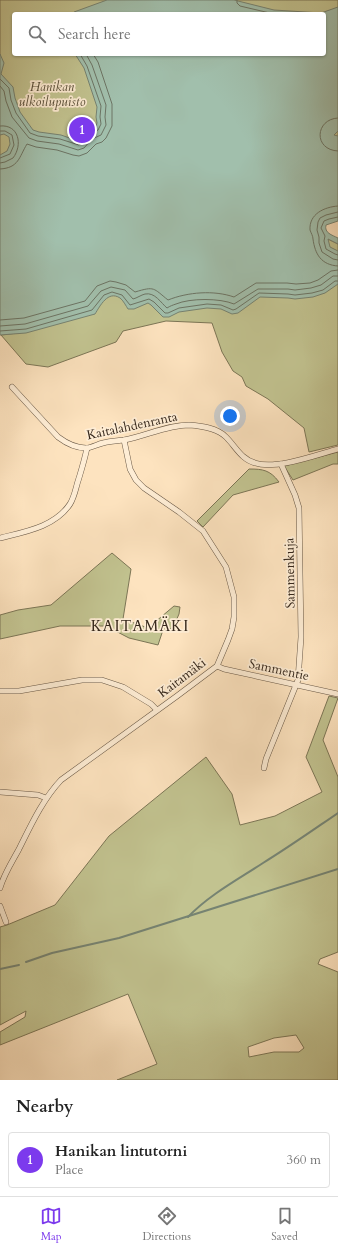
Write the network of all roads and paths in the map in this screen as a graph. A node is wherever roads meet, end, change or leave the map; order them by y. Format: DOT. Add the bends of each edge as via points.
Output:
graph roads {
  1 [pos="12,387"];
  2 [pos="124,440"];
  3 [pos="87,448"];
  4 [pos="338,449"];
  5 [pos="281,464"];
  6 [pos="0,538"];
  7 [pos="217,666"];
  8 [pos="297,685"];
  9 [pos="0,691"];
  10 [pos="338,694"];
  11 [pos="157,710"];
  12 [pos="264,768"];
  13 [pos="0,792"];
  14 [pos="46,798"];
  15 [pos="2,876"];
  16 [pos="0,888"];
  17 [pos="0,906"];
  18 [pos="6,922"];
  1 -- 3 [label="street, Kaitalahdenranta" via="58,437 67,444"];
  2 -- 3 [label="street, Kaitalahdenranta"];
  2 -- 5 [label="street, Kaitalahdenranta" via="179,426 204,427 222,433 242,456 251,461 262,465"];
  2 -- 7 [label="street, Kaitamäki" via="130,468 136,480 203,531 226,567 233,589 234,617"];
  3 -- 6 [label="street" via="70,504 50,522 40,527"];
  4 -- 5 [label="street, Kaitalahdenranta"];
  5 -- 8 [label="street, Sammenkuja" via="295,494 300,520 301,637"];
  7 -- 8 [label="street, Sammentie"];
  7 -- 11 [label="street, Kaitamäki"];
  8 -- 10 [label="street, Sammentie"];
  8 -- 12 [label="street, Sammenkuja"];
  9 -- 11 [label="street" via="19,691 82,680 102,680 136,695"];
  11 -- 14 [label="street, Kaitamäki" via="61,780"];
  13 -- 14 [label="street"];
  14 -- 15 [label="street, Kaitamäki"];
  15 -- 16 [label="street, Kaitamäki"];
  17 -- 18 [label="street"];
}
